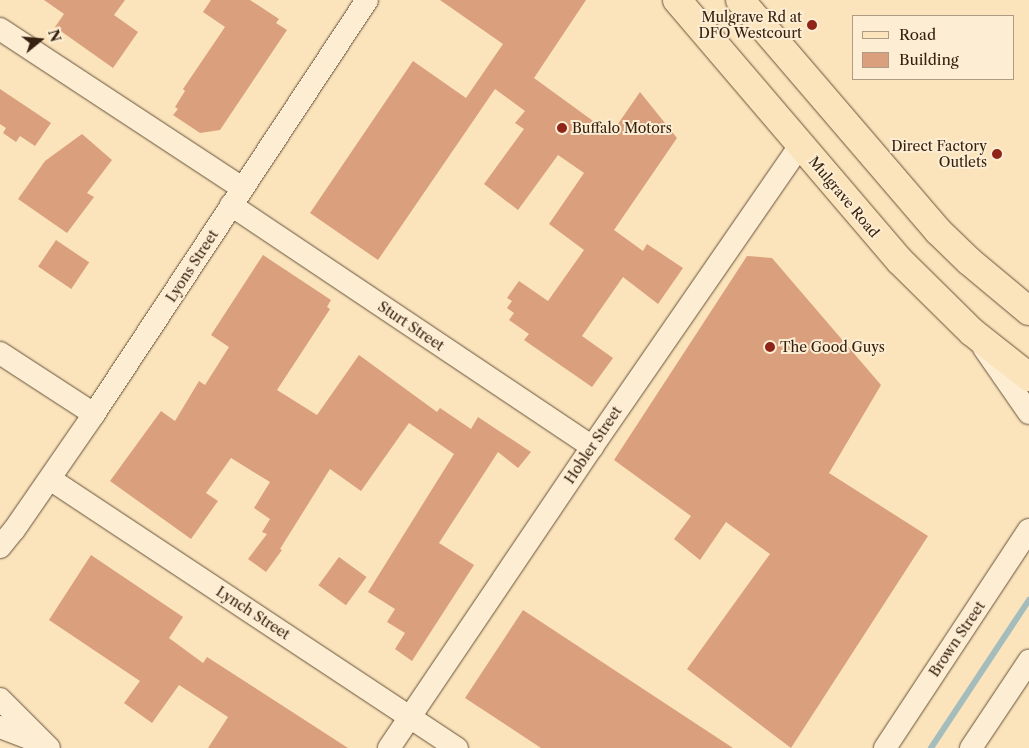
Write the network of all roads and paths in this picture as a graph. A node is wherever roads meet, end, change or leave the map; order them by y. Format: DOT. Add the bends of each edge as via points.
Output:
graph roads {
  1 [pos="367,0"];
  2 [pos="677,0"];
  3 [pos="740,0"];
  4 [pos="0,29"];
  5 [pos="800,145"];
  6 [pos="237,197"];
  7 [pos="999,288"];
  8 [pos="1029,301"];
  9 [pos="1029,311"];
  10 [pos="972,332"];
  11 [pos="0,353"];
  12 [pos="1029,377"];
  13 [pos="1029,412"];
  14 [pos="94,414"];
  15 [pos="592,447"];
  16 [pos="50,479"];
  17 [pos="1029,530"];
  18 [pos="7,538"];
  19 [pos="0,559"];
  20 [pos="1029,661"];
  21 [pos="0,699"];
  22 [pos="411,717"];
  23 [pos="0,727"];
  24 [pos="45,746"];
  25 [pos="389,748"];
  26 [pos="457,748"];
  27 [pos="885,748"];
  28 [pos="971,748"];
  1 -- 6 [label="street, Lyons Street"];
  2 -- 5 [label="main road, Mulgrave Road"];
  3 -- 7 [label="main road" via="938,231"];
  4 -- 6 [label="street, Sturt Street"];
  5 -- 10 [label="main road, Mulgrave Road" via="900,261"];
  5 -- 15 [label="street, Hobler Street"];
  6 -- 14 [label="street, Lyons Street"];
  6 -- 15 [label="street, Sturt Street"];
  7 -- 8 [label="street"];
  7 -- 9 [label="main road"];
  10 -- 12 [label="main road, Mulgrave Road"];
  10 -- 13 [label="street"];
  11 -- 14 [label="street"];
  14 -- 16 [label="street, Lyons Street"];
  15 -- 22 [label="street, Hobler Street"];
  16 -- 18 [label="street, Lyons Street"];
  16 -- 22 [label="street, Lynch Street"];
  17 -- 27 [label="street, Brown Street"];
  18 -- 19 [label="street, Lyons Street"];
  20 -- 28 [label="street"];
  21 -- 24 [label="street"];
  22 -- 25 [label="street, Hobler Street"];
  22 -- 26 [label="street, Lynch Street"];
  23 -- 24 [label="street"];
}
